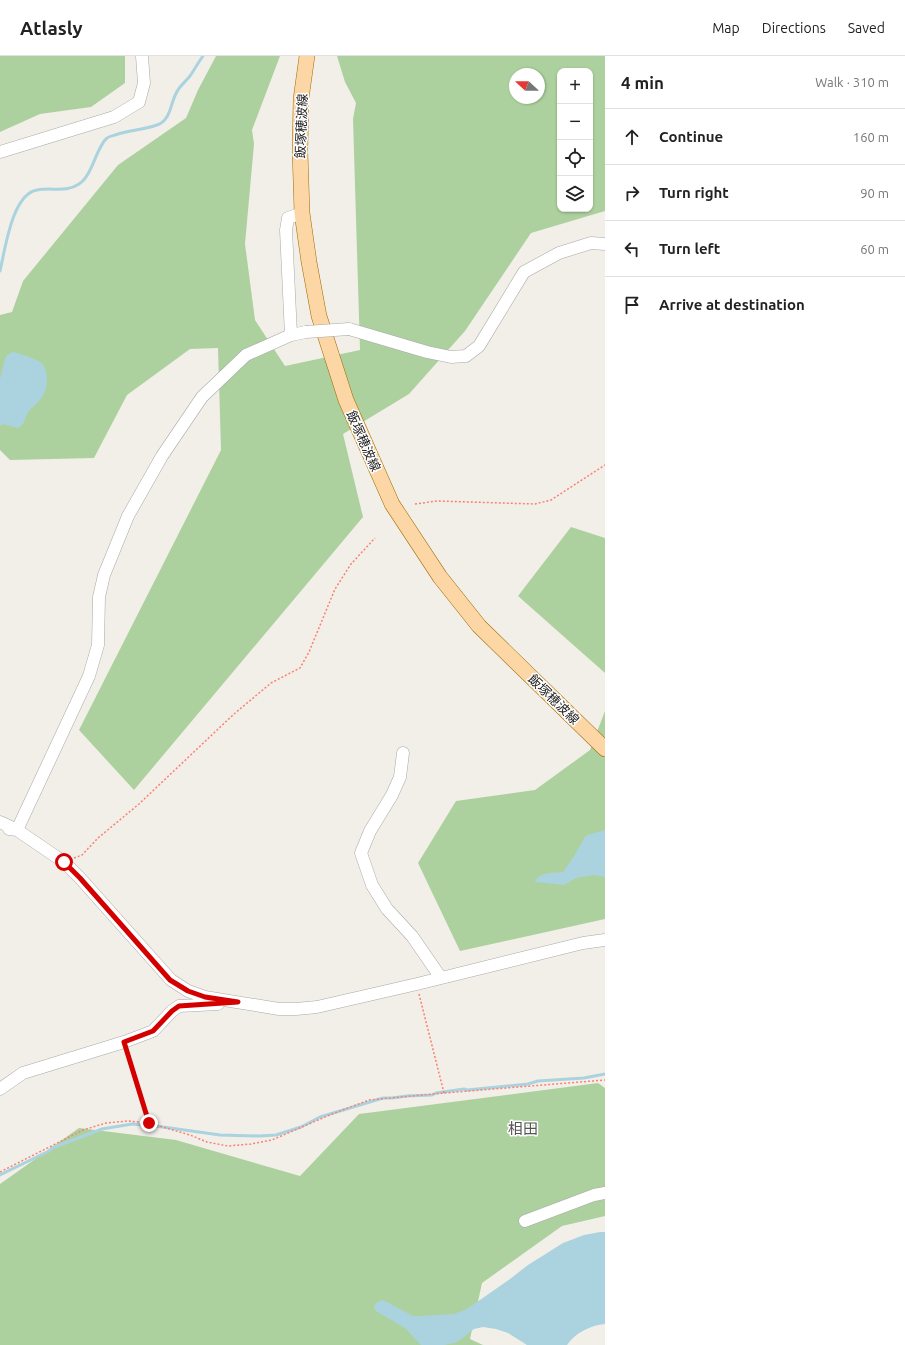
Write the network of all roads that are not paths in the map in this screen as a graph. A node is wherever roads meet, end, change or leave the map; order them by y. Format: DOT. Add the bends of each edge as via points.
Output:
graph roads {
  1 [pos="142,56"];
  2 [pos="307,56"];
  3 [pos="0,152"];
  4 [pos="302,213"];
  5 [pos="605,244"];
  6 [pos="291,334"];
  7 [pos="605,748"];
  8 [pos="403,753"];
  9 [pos="0,822"];
  10 [pos="0,826"];
  11 [pos="17,830"];
  12 [pos="605,940"];
  13 [pos="441,978"];
  14 [pos="238,1002"];
  15 [pos="0,1089"];
  16 [pos="605,1193"];
  17 [pos="525,1220"];
  1 -- 3 [label="street" via="144,83 139,102 114,117"];
  2 -- 4 [label="main road, 飯塚穂波線" via="301,99"];
  4 -- 6 [label="street" via="288,218 286,230"];
  4 -- 7 [label="main road, 飯塚穂波線" via="308,262 319,316 346,400 392,504 440,577 479,626"];
  5 -- 6 [label="street, bridge" via="591,243 559,253 524,272 480,346 466,356 451,357 427,352 349,329"];
  6 -- 11 [label="street" via="246,355 202,396 162,456 128,516 104,575 99,597 98,645 89,676"];
  8 -- 13 [label="street" via="400,777 392,796 370,831 361,853 372,886 387,910 412,936"];
  9 -- 11 [label="street"];
  10 -- 11 [label="street"];
  11 -- 14 [label="street" via="64,862 170,980 188,991 205,997"];
  12 -- 13 [label="street" via="583,943"];
  13 -- 14 [label="street" via="317,1007 279,1009"];
  14 -- 15 [label="street" via="179,1006 153,1031 23,1073"];
  16 -- 17 [label="street"];
}
